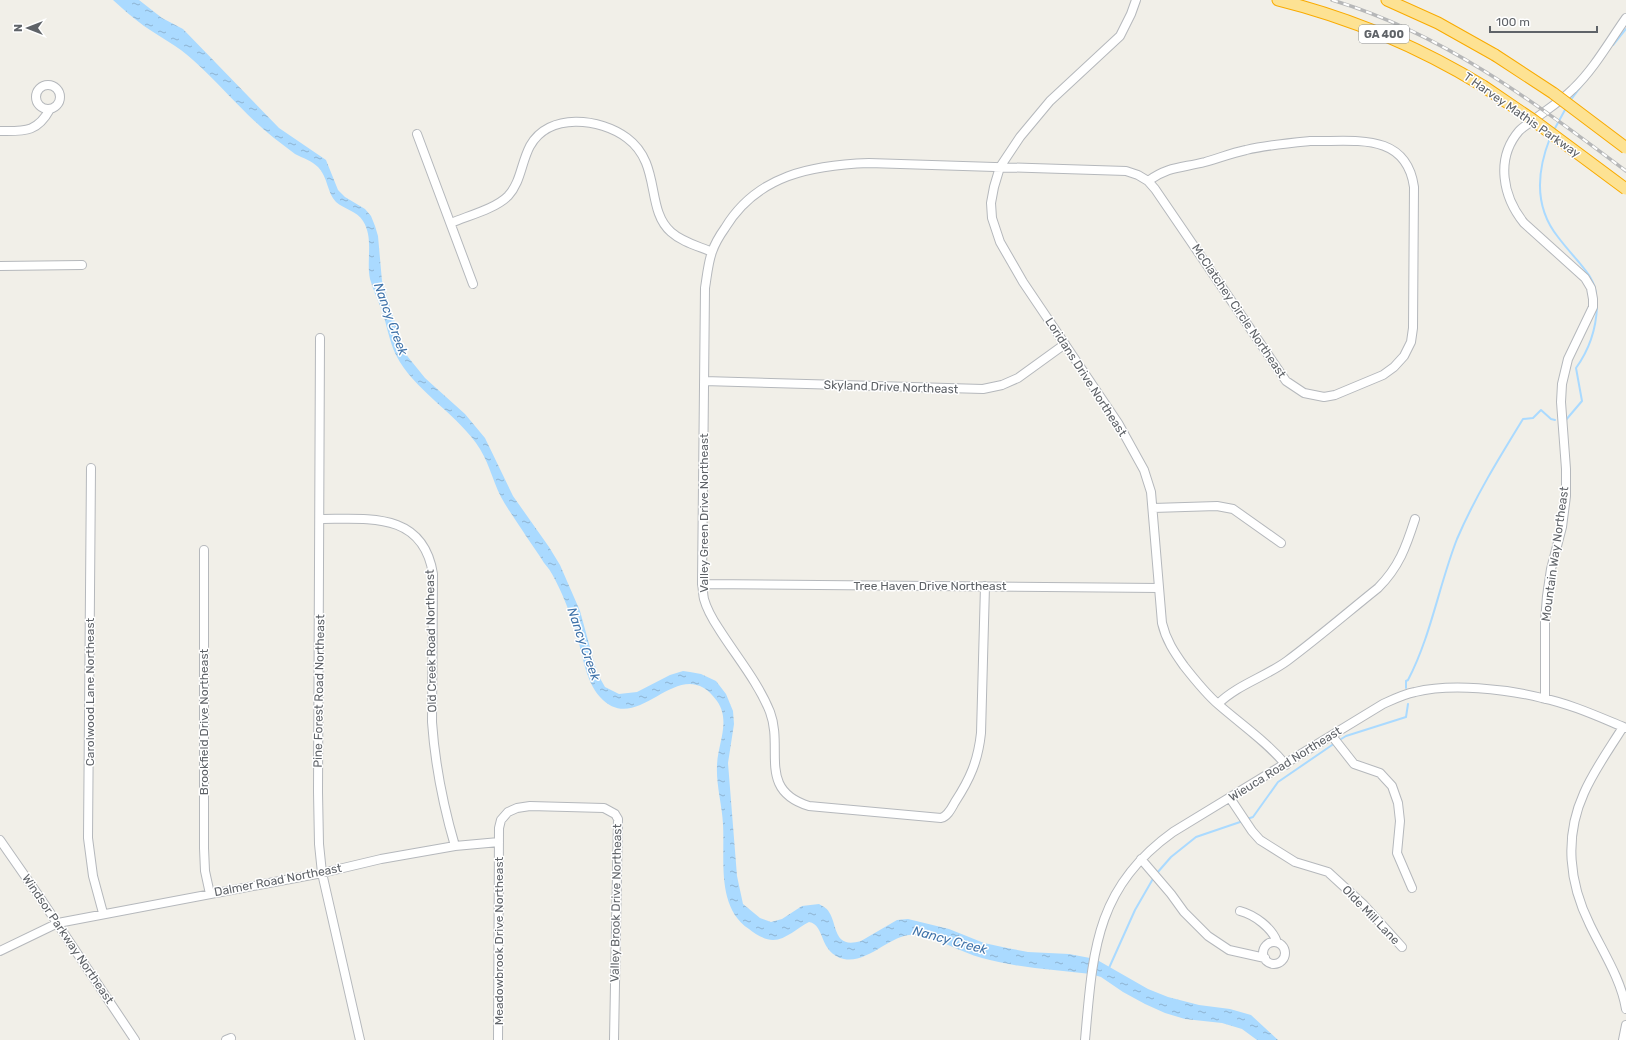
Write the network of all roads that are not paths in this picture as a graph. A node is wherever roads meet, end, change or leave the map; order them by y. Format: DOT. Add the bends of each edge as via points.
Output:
graph roads {
  1 [pos="1136,0"];
  2 [pos="1278,0"];
  3 [pos="1387,0"];
  4 [pos="1626,18"];
  5 [pos="50,109"];
  6 [pos="0,132"];
  7 [pos="417,134"];
  8 [pos="1626,148"];
  9 [pos="1000,167"];
  10 [pos="1148,181"];
  11 [pos="1626,189"];
  12 [pos="451,223"];
  13 [pos="712,252"];
  14 [pos="82,265"];
  15 [pos="0,266"];
  16 [pos="473,284"];
  17 [pos="320,338"];
  18 [pos="1065,344"];
  19 [pos="704,381"];
  20 [pos="91,468"];
  21 [pos="1153,508"];
  22 [pos="320,519"];
  23 [pos="1415,519"];
  24 [pos="1281,543"];
  25 [pos="204,550"];
  26 [pos="702,584"];
  27 [pos="985,586"];
  28 [pos="1158,588"];
  29 [pos="1545,698"];
  30 [pos="1218,704"];
  31 [pos="1624,728"];
  32 [pos="1333,737"];
  33 [pos="1286,765"];
  34 [pos="1230,798"];
  35 [pos="0,840"];
  36 [pos="499,842"];
  37 [pos="455,846"];
  38 [pos="1141,859"];
  39 [pos="322,873"];
  40 [pos="1412,888"];
  41 [pos="210,894"];
  42 [pos="1240,911"];
  43 [pos="103,913"];
  44 [pos="58,923"];
  45 [pos="1278,942"];
  46 [pos="1402,947"];
  47 [pos="0,951"];
  48 [pos="1265,958"];
  49 [pos="1626,1009"];
  50 [pos="1626,1025"];
  51 [pos="135,1040"];
  52 [pos="360,1040"];
  53 [pos="498,1040"];
  54 [pos="614,1040"];
  55 [pos="1086,1040"];
  56 [pos="1623,1040"];
  1 -- 9 [label="street, Loridans Drive Northeast" via="1125,27 1113,43 1074,77 1036,116"];
  2 -- 11 [label="highway, T Harvey Mathis Parkway / GA 400, bridge" via="1338,16 1388,36 1452,67 1533,120"];
  3 -- 8 [label="highway, GA 400, bridge" via="1438,23 1495,55 1553,93"];
  4 -- 29 [label="street, Mountain Way Northeast" via="1572,90 1520,130 1510,146 1505,165 1507,193 1516,213 1585,278 1591,288 1593,299 1591,313 1568,359 1562,384 1566,496 1562,527 1551,569 1544,622"];
  5 -- 6 [label="street" via="45,119 36,127 27,131"];
  7 -- 12 [label="street"];
  9 -- 10 [label="street, McClatchey Circle Northeast" via="1126,172 1138,174"];
  9 -- 13 [label="street, Valley Green Drive Northeast" via="849,164 790,175 760,190 743,204 730,219"];
  9 -- 18 [label="street, Loridans Drive Northeast" via="991,203 996,233 1023,282"];
  10 -- 10 [label="street, McClatchey Circle Northeast" via="1282,376 1294,388 1314,396 1335,395 1383,375 1404,356 1414,328 1414,187 1408,165 1394,150 1383,144 1371,142 1280,143 1171,168"];
  12 -- 13 [label="street" via="490,207 506,197 520,176 530,147 542,133 558,124 583,122 610,128 634,144 649,170 658,210 665,226 682,240"];
  12 -- 16 [label="street"];
  13 -- 19 [label="street, Valley Green Drive Northeast" via="705,288"];
  14 -- 15 [label="street"];
  17 -- 22 [label="street, Pine Forest Road Northeast"];
  18 -- 19 [label="street, Skyland Drive Northeast" via="1018,378 1002,385 983,388"];
  18 -- 21 [label="street, Loridans Drive Northeast" via="1118,423 1144,470"];
  19 -- 26 [label="street, Valley Green Drive Northeast"];
  20 -- 43 [label="street, Carolwood Lane Northeast" via="88,838 93,876"];
  21 -- 24 [label="street" via="1217,506 1233,509"];
  21 -- 28 [label="street, Loridans Drive Northeast"];
  22 -- 37 [label="street, Old Creek Road Northeast" via="380,519 392,522 413,534 428,556 433,574 433,738 441,792"];
  22 -- 39 [label="street, Pine Forest Road Northeast" via="318,792"];
  23 -- 30 [label="street" via="1407,547 1398,564 1378,588 1287,661 1229,694"];
  25 -- 41 [label="street, Brookfield Drive Northeast" via="204,848"];
  26 -- 27 [label="street, Tree Haven Drive Northeast"];
  26 -- 27 [label="street, Valley Green Drive Northeast" via="704,599 710,613 754,681 769,710 774,730 775,773 779,785 787,795 797,803 809,806 941,818 947,814 966,785 979,749"];
  27 -- 28 [label="street, Tree Haven Drive Northeast"];
  28 -- 30 [label="street, Loridans Drive Northeast" via="1162,623 1168,643 1194,679"];
  29 -- 31 [label="street, Wieuca Road Northeast"];
  29 -- 32 [label="street, Wieuca Road Northeast" via="1503,691 1434,688 1398,697 1351,723"];
  30 -- 33 [label="street, Loridans Drive Northeast" via="1268,745"];
  31 -- 49 [label="street" via="1584,793 1573,828 1571,855 1578,899 1620,985"];
  32 -- 33 [label="street, Wieuca Road Northeast"];
  32 -- 40 [label="street" via="1354,764 1380,772 1392,786 1398,803 1400,821 1397,853"];
  33 -- 34 [label="street, Wieuca Road Northeast"];
  34 -- 38 [label="street, Wieuca Road Northeast" via="1173,832"];
  34 -- 46 [label="street, Olde Mill Lane" via="1260,840 1294,862 1328,872 1364,905"];
  35 -- 44 [label="street, Windsor Parkway Northeast"];
  36 -- 37 [label="street, Dalmer Road Northeast"];
  36 -- 53 [label="street, Meadowbrook Drive Northeast"];
  36 -- 54 [label="street, Valley Brook Drive Northeast" via="501,820 508,812 517,808 604,808 615,814 619,825"];
  37 -- 39 [label="street, Dalmer Road Northeast" via="375,860"];
  38 -- 48 [label="street" via="1184,912 1208,936 1229,950"];
  38 -- 55 [label="street, Wieuca Road Northeast" via="1116,892 1099,934"];
  39 -- 41 [label="street, Dalmer Road Northeast"];
  39 -- 52 [label="street, Pine Forest Road Northeast"];
  41 -- 43 [label="street, Dalmer Road Northeast"];
  42 -- 45 [label="street" via="1250,914 1274,934"];
  43 -- 44 [label="street, Dalmer Road Northeast"];
  44 -- 47 [label="street, Dalmer Road Northeast"];
  44 -- 51 [label="street, Windsor Parkway Northeast"];
  45 -- 48 [label="street" via="1265,947"];
  45 -- 48 [label="street" via="1285,950 1283,960 1273,964"];
  50 -- 56 [label="street"];
}
